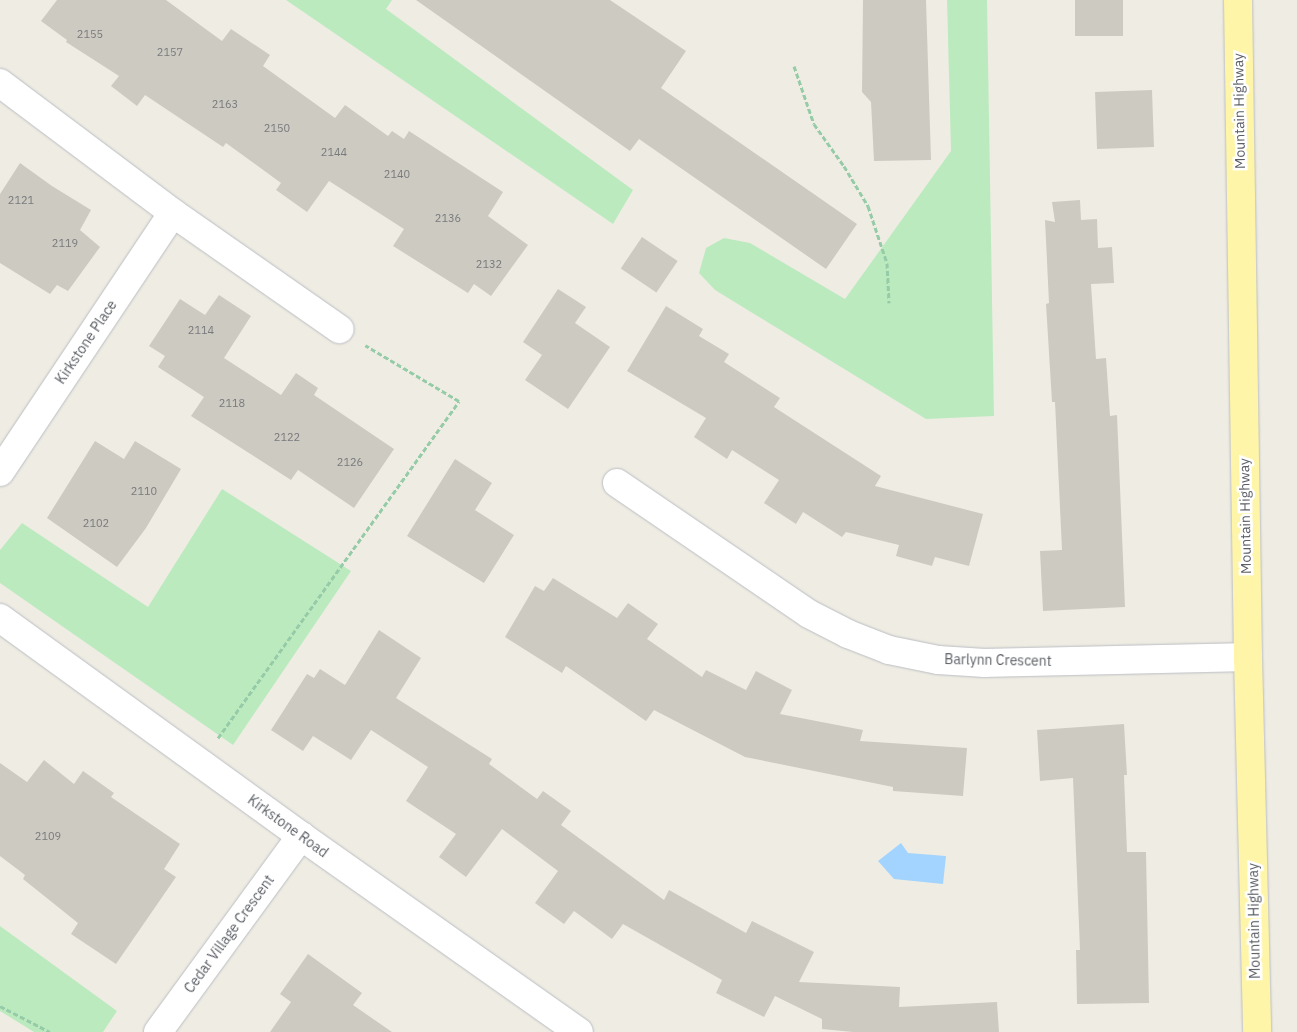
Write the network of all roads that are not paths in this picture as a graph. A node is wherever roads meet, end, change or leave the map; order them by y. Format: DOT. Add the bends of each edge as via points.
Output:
graph roads {
  1 [pos="1238,0"];
  2 [pos="0,83"];
  3 [pos="173,213"];
  4 [pos="339,329"];
  5 [pos="0,472"];
  6 [pos="617,483"];
  7 [pos="0,618"];
  8 [pos="1248,657"];
  9 [pos="301,836"];
  10 [pos="158,1032"];
  11 [pos="579,1032"];
  12 [pos="1257,1032"];
  1 -- 8 [label="main road, Mountain Highway"];
  2 -- 3 [label="street"];
  3 -- 4 [label="street"];
  3 -- 5 [label="street, Kirkstone Place"];
  6 -- 8 [label="street, Barlynn Crescent" via="809,614 889,650 938,660 985,663"];
  7 -- 9 [label="street, Kirkstone Road"];
  8 -- 12 [label="main road, Mountain Highway"];
  9 -- 10 [label="street, Cedar Village Crescent"];
  9 -- 11 [label="street, Kirkstone Road"];
}
